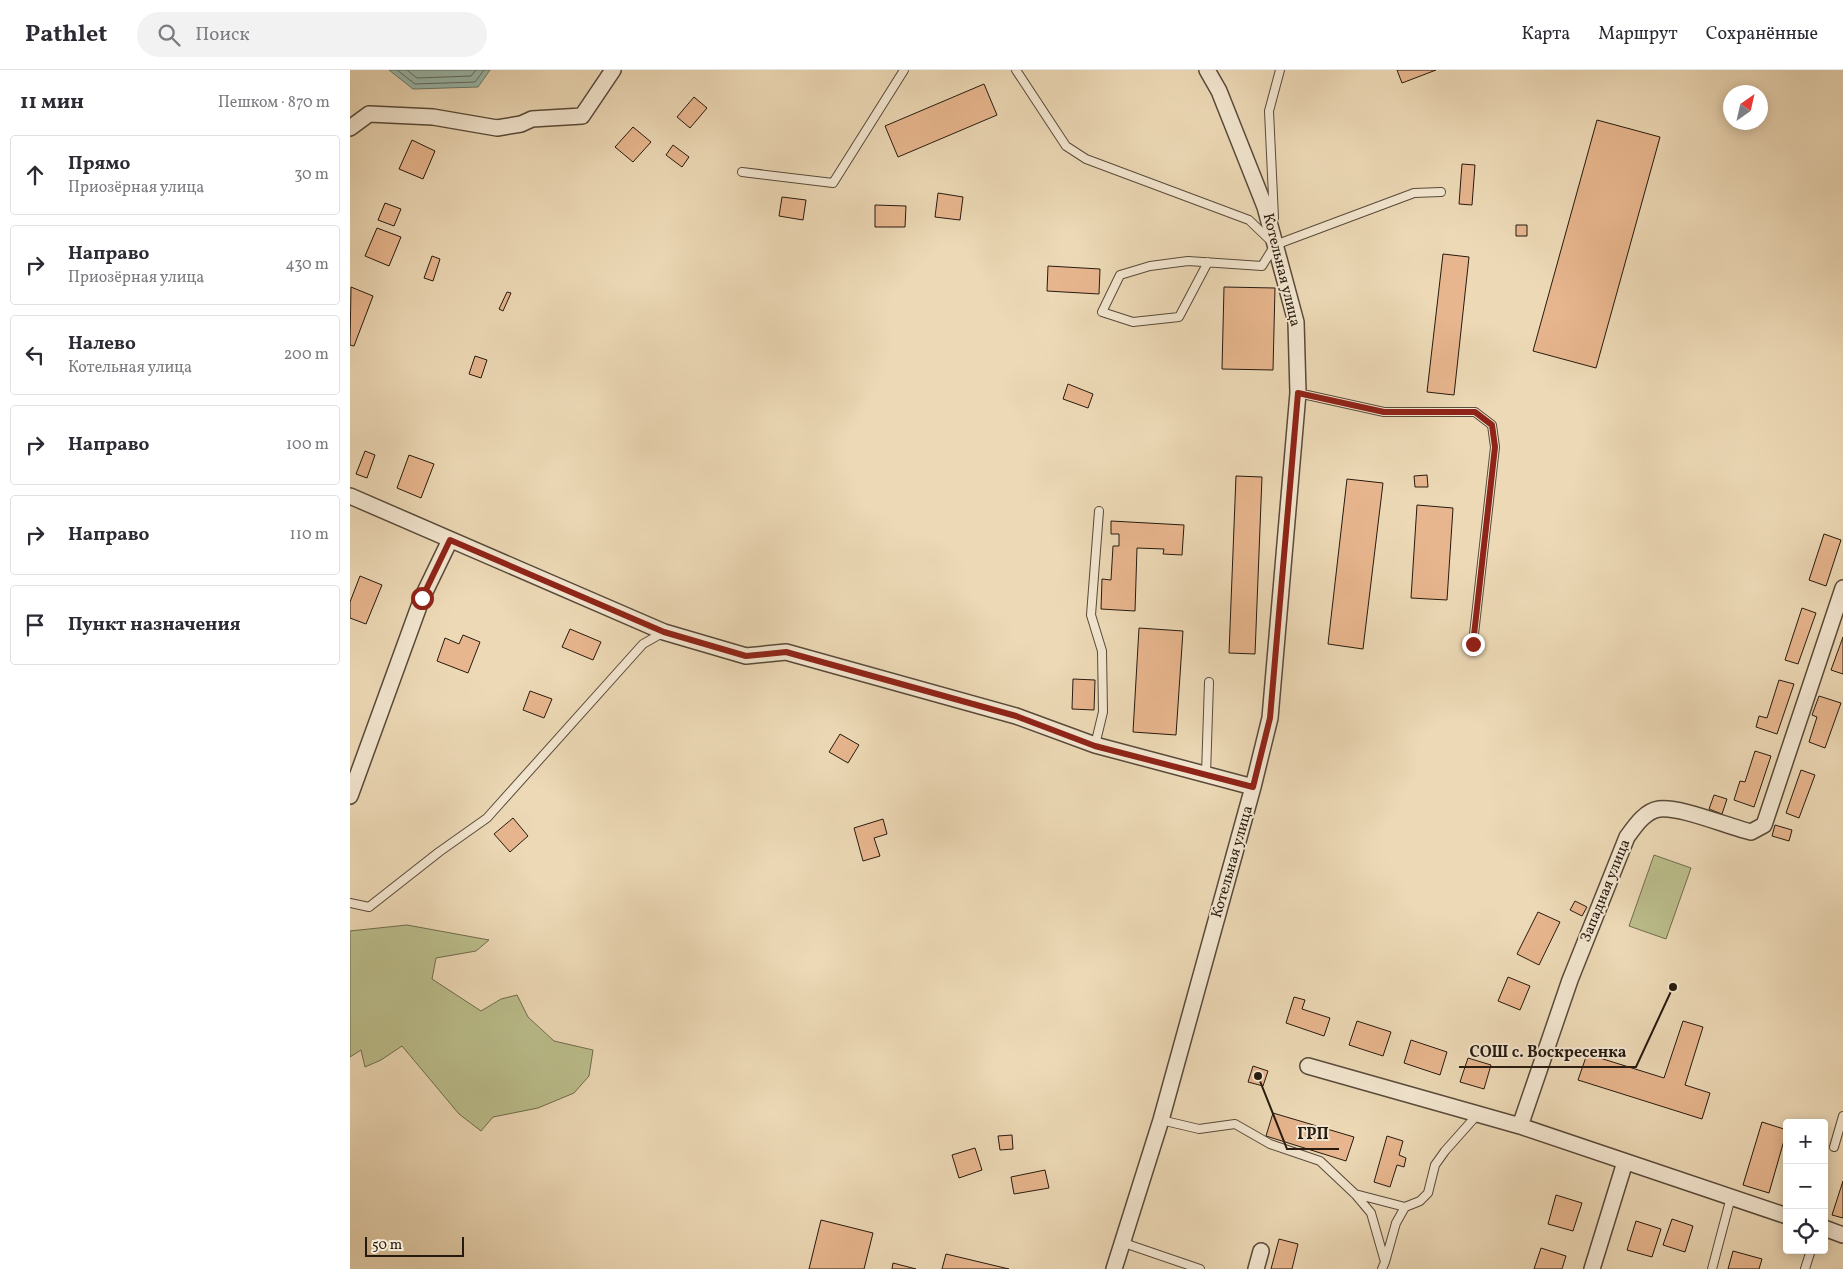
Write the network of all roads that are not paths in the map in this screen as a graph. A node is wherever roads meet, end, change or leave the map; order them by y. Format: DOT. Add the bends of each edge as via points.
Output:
graph roads {
  1 [pos="613,70"];
  2 [pos="904,70"];
  3 [pos="1016,70"];
  4 [pos="1207,70"];
  5 [pos="1280,70"];
  6 [pos="350,128"];
  7 [pos="742,172"];
  8 [pos="1441,192"];
  9 [pos="1275,245"];
  10 [pos="1208,262"];
  11 [pos="1298,393"];
  12 [pos="350,496"];
  13 [pos="1099,511"];
  14 [pos="450,540"];
  15 [pos="1843,588"];
  16 [pos="664,632"];
  17 [pos="1473,644"];
  18 [pos="1209,682"];
  19 [pos="1095,746"];
  20 [pos="1206,774"];
  21 [pos="1253,787"];
  22 [pos="350,796"];
  23 [pos="350,903"];
  24 [pos="1308,1066"];
  25 [pos="1477,1115"];
  26 [pos="1843,1116"];
  27 [pos="1161,1120"];
  28 [pos="1520,1126"];
  29 [pos="1834,1147"];
  30 [pos="1625,1162"];
  31 [pos="1355,1194"];
  32 [pos="1731,1197"];
  33 [pos="1406,1207"];
  34 [pos="1783,1215"];
  35 [pos="1828,1229"];
  36 [pos="1843,1234"];
  37 [pos="1121,1242"];
  38 [pos="1261,1251"];
  39 [pos="1810,1254"];
  40 [pos="1384,1265"];
  41 [pos="1114,1269"];
  42 [pos="1200,1269"];
  43 [pos="1256,1269"];
  44 [pos="1592,1269"];
  45 [pos="1712,1269"];
  46 [pos="1805,1269"];
  1 -- 6 [label="street" via="582,116 532,119 497,128 433,116 368,114"];
  2 -- 7 [label="lane" via="833,183"];
  3 -- 9 [label="lane" via="1066,146 1079,155 1249,220"];
  4 -- 9 [label="street, Котельная улица" via="1219,91 1265,207"];
  5 -- 9 [label="lane" via="1270,111"];
  8 -- 9 [label="lane" via="1414,193"];
  9 -- 10 [label="lane" via="1262,266"];
  9 -- 11 [label="street, Котельная улица" via="1296,322"];
  10 -- 10 [label="lane" via="1179,317 1133,322 1102,312 1120,275 1150,266"];
  11 -- 17 [label="lane" via="1384,412 1475,412 1492,425 1495,447"];
  11 -- 21 [label="street, Котельная улица" via="1270,718"];
  12 -- 14 [label="street"];
  13 -- 19 [label="lane" via="1091,615 1102,651 1103,712"];
  14 -- 16 [label="street"];
  14 -- 22 [label="street" via="422,598"];
  15 -- 28 [label="street, Западная улица" via="1764,825 1751,832 1680,811 1659,809 1642,818 1627,836 1570,980"];
  16 -- 19 [label="street" via="746,656 786,652 1016,716"];
  16 -- 23 [label="lane" via="643,644 487,818 370,907"];
  18 -- 20 [label="lane"];
  19 -- 20 [label="street"];
  20 -- 21 [label="street"];
  21 -- 27 [label="street, Котельная улица"];
  24 -- 25 [label="street"];
  25 -- 28 [label="street"];
  25 -- 33 [label="lane" via="1436,1165 1428,1193"];
  26 -- 29 [label="lane"];
  27 -- 31 [label="lane" via="1199,1129 1236,1124 1270,1144 1320,1161"];
  27 -- 37 [label="street, Котельная улица"];
  28 -- 30 [label="street"];
  30 -- 32 [label="street"];
  30 -- 44 [label="street"];
  31 -- 33 [label="lane"];
  31 -- 40 [label="lane" via="1371,1214"];
  32 -- 34 [label="street"];
  32 -- 45 [label="lane"];
  33 -- 40 [label="lane" via="1396,1223"];
  35 -- 36 [label="street"];
  37 -- 41 [label="street, Котельная улица"];
  37 -- 42 [label="lane"];
  38 -- 43 [label="street"];
  39 -- 46 [label="lane"];
}
